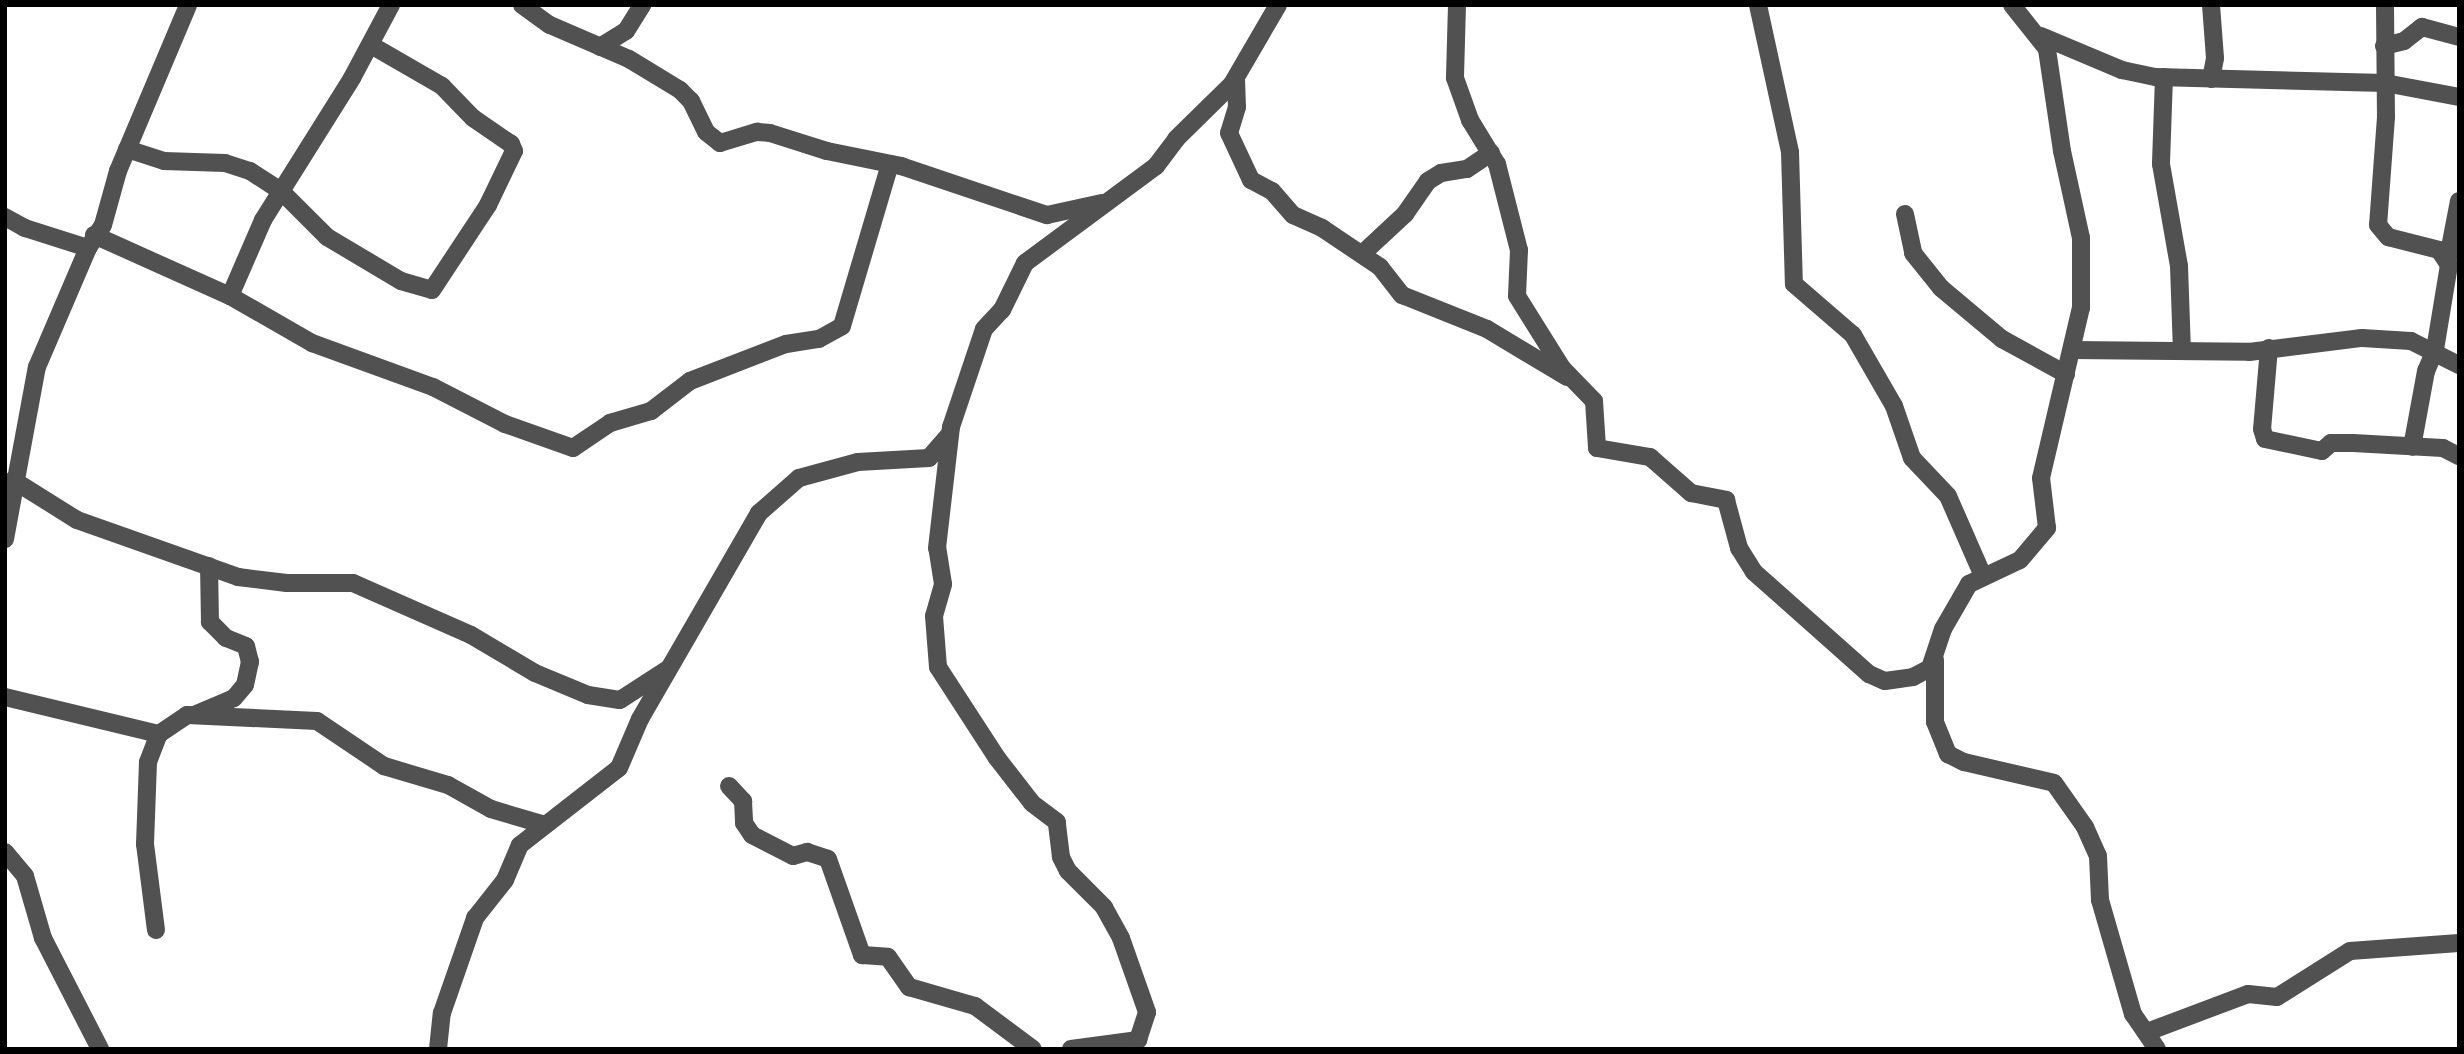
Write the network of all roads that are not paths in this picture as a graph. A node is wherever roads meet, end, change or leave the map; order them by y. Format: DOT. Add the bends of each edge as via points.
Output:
graph roads {
  1 [pos="188,5"];
  2 [pos="391,5"];
  3 [pos="522,5"];
  4 [pos="642,5"];
  5 [pos="1278,5"];
  6 [pos="1457,5"];
  7 [pos="1758,5"];
  8 [pos="2012,5"];
  9 [pos="2211,5"];
  10 [pos="2385,5"];
  11 [pos="2041,36"];
  12 [pos="2459,37"];
  13 [pos="371,45"];
  14 [pos="2384,46"];
  15 [pos="600,47"];
  16 [pos="2164,77"];
  17 [pos="1236,79"];
  18 [pos="2211,79"];
  19 [pos="2385,83"];
  20 [pos="2456,102"];
  21 [pos="127,149"];
  22 [pos="1491,153"];
  23 [pos="890,164"];
  24 [pos="281,191"];
  25 [pos="1109,201"];
  26 [pos="2459,201"];
  27 [pos="1905,214"];
  28 [pos="5,217"];
  29 [pos="91,242"];
  30 [pos="1362,254"];
  31 [pos="2448,258"];
  32 [pos="230,296"];
  33 [pos="2269,348"];
  34 [pos="2072,350"];
  35 [pos="2435,350"];
  36 [pos="2182,351"];
  37 [pos="2459,365"];
  38 [pos="2066,374"];
  39 [pos="1575,381"];
  40 [pos="951,433"];
  41 [pos="2412,447"];
  42 [pos="12,454"];
  43 [pos="2459,456"];
  44 [pos="13,480"];
  45 [pos="5,539"];
  46 [pos="209,566"];
  47 [pos="1983,576"];
  48 [pos="1935,660"];
  49 [pos="669,668"];
  50 [pos="5,697"];
  51 [pos="193,716"];
  52 [pos="159,734"];
  53 [pos="729,786"];
  54 [pos="545,825"];
  55 [pos="5,852"];
  56 [pos="156,930"];
  57 [pos="2459,943"];
  58 [pos="2147,1032"];
  59 [pos="100,1049"];
  60 [pos="438,1049"];
  61 [pos="1033,1049"];
  62 [pos="1071,1049"];
  63 [pos="2157,1049"];
  1 -- 21 [label="street"];
  2 -- 13 [label="street"];
  3 -- 15 [label="street" via="550,25"];
  4 -- 15 [label="street" via="626,31"];
  5 -- 17 [label="street"];
  6 -- 22 [label="street" via="1455,78 1470,120"];
  7 -- 47 [label="street" via="1790,152 1794,284 1853,335 1894,406 1912,458 1948,496"];
  8 -- 11 [label="street"];
  9 -- 18 [label="street" via="2215,49"];
  10 -- 14 [label="street"];
  11 -- 16 [label="street" via="2122,70"];
  11 -- 34 [label="street" via="2081,238 2082,291"];
  12 -- 14 [label="street" via="2422,27 2404,41"];
  13 -- 24 [label="street"];
  13 -- 24 [label="street" via="442,86 514,151 440,283 426,290 362,259 327,237"];
  14 -- 19 [label="street"];
  15 -- 23 [label="street" via="629,59 685,94 706,132 720,143 760,132"];
  16 -- 18 [label="street"];
  16 -- 36 [label="street" via="2161,164 2179,266"];
  17 -- 25 [label="street" via="1176,139 1156,166"];
  17 -- 30 [label="street" via="1237,107 1228,132 1244,173 1272,191 1293,215"];
  18 -- 19 [label="street"];
  19 -- 20 [label="street"];
  19 -- 31 [label="street" via="2379,230 2388,237 2439,250"];
  21 -- 24 [label="street" via="164,161 236,165"];
  21 -- 29 [label="street" via="103,225"];
  22 -- 30 [label="street" via="1467,169 1441,173 1428,181 1405,214"];
  22 -- 39 [label="street" via="1519,250 1517,296"];
  23 -- 25 [label="street" via="1047,215"];
  23 -- 32 [label="street" via="842,326 819,339 786,344 690,381 651,411 610,423 579,447 550,442 433,387 312,343"];
  24 -- 32 [label="street"];
  25 -- 40 [label="street" via="1044,247 1019,271 1002,310 979,340"];
  26 -- 31 [label="street"];
  27 -- 38 [label="street" via="1913,253 1941,288 2002,340"];
  28 -- 29 [label="street" via="24,228"];
  29 -- 32 [label="street"];
  29 -- 42 [label="street" via="37,367"];
  30 -- 39 [label="street" via="1402,295 1487,329"];
  31 -- 35 [label="street"];
  33 -- 35 [label="street" via="2362,338 2411,341"];
  33 -- 36 [label="street"];
  33 -- 41 [label="street" via="2265,439 2322,451 2333,443"];
  34 -- 36 [label="street"];
  34 -- 38 [label="street"];
  35 -- 37 [label="street"];
  35 -- 41 [label="street" via="2426,371"];
  38 -- 47 [label="street" via="2041,478 2045,530 2020,560"];
  39 -- 48 [label="street" via="1596,406 1598,449 1650,457 1692,493 1726,500 1743,556 1754,572 1869,674 1885,681 1913,677"];
  40 -- 49 [label="street" via="940,451 929,458 858,462 791,484 779,500 759,513"];
  40 -- 62 [label="street" via="937,548 943,584 934,616 938,667 997,758 1032,803 1056,822 1061,858 1104,906 1121,938 1147,1012 1138,1040"];
  41 -- 43 [label="street" via="2443,449"];
  42 -- 44 [label="street"];
  44 -- 45 [label="street"];
  44 -- 46 [label="street" via="77,520"];
  46 -- 49 [label="street" via="256,581 353,583 471,635 536,673 606,700 633,695"];
  46 -- 51 [label="street" via="210,622 226,638 246,646 250,662 245,685 234,698"];
  47 -- 48 [label="street" via="1969,584 1960,597 1943,629"];
  48 -- 58 [label="street" via="1935,722 1948,754 1964,762 2050,781 2085,827 2098,856 2100,900 2133,1014"];
  49 -- 54 [label="street" via="619,768"];
  50 -- 52 [label="street"];
  51 -- 52 [label="street" via="180,718"];
  51 -- 54 [label="street" via="317,721 384,766 447,785 491,809"];
  52 -- 56 [label="street" via="148,762 145,844"];
  53 -- 61 [label="street" via="743,801 744,823 752,835 793,856 807,852 828,859 862,955 888,957 909,988 975,1006"];
  54 -- 60 [label="street" via="520,845 505,880 470,928 442,1013"];
  55 -- 59 [label="street" via="25,876 43,938"];
  57 -- 58 [label="street" via="2350,951 2277,997 2248,995"];
  58 -- 63 [label="street"];
}
